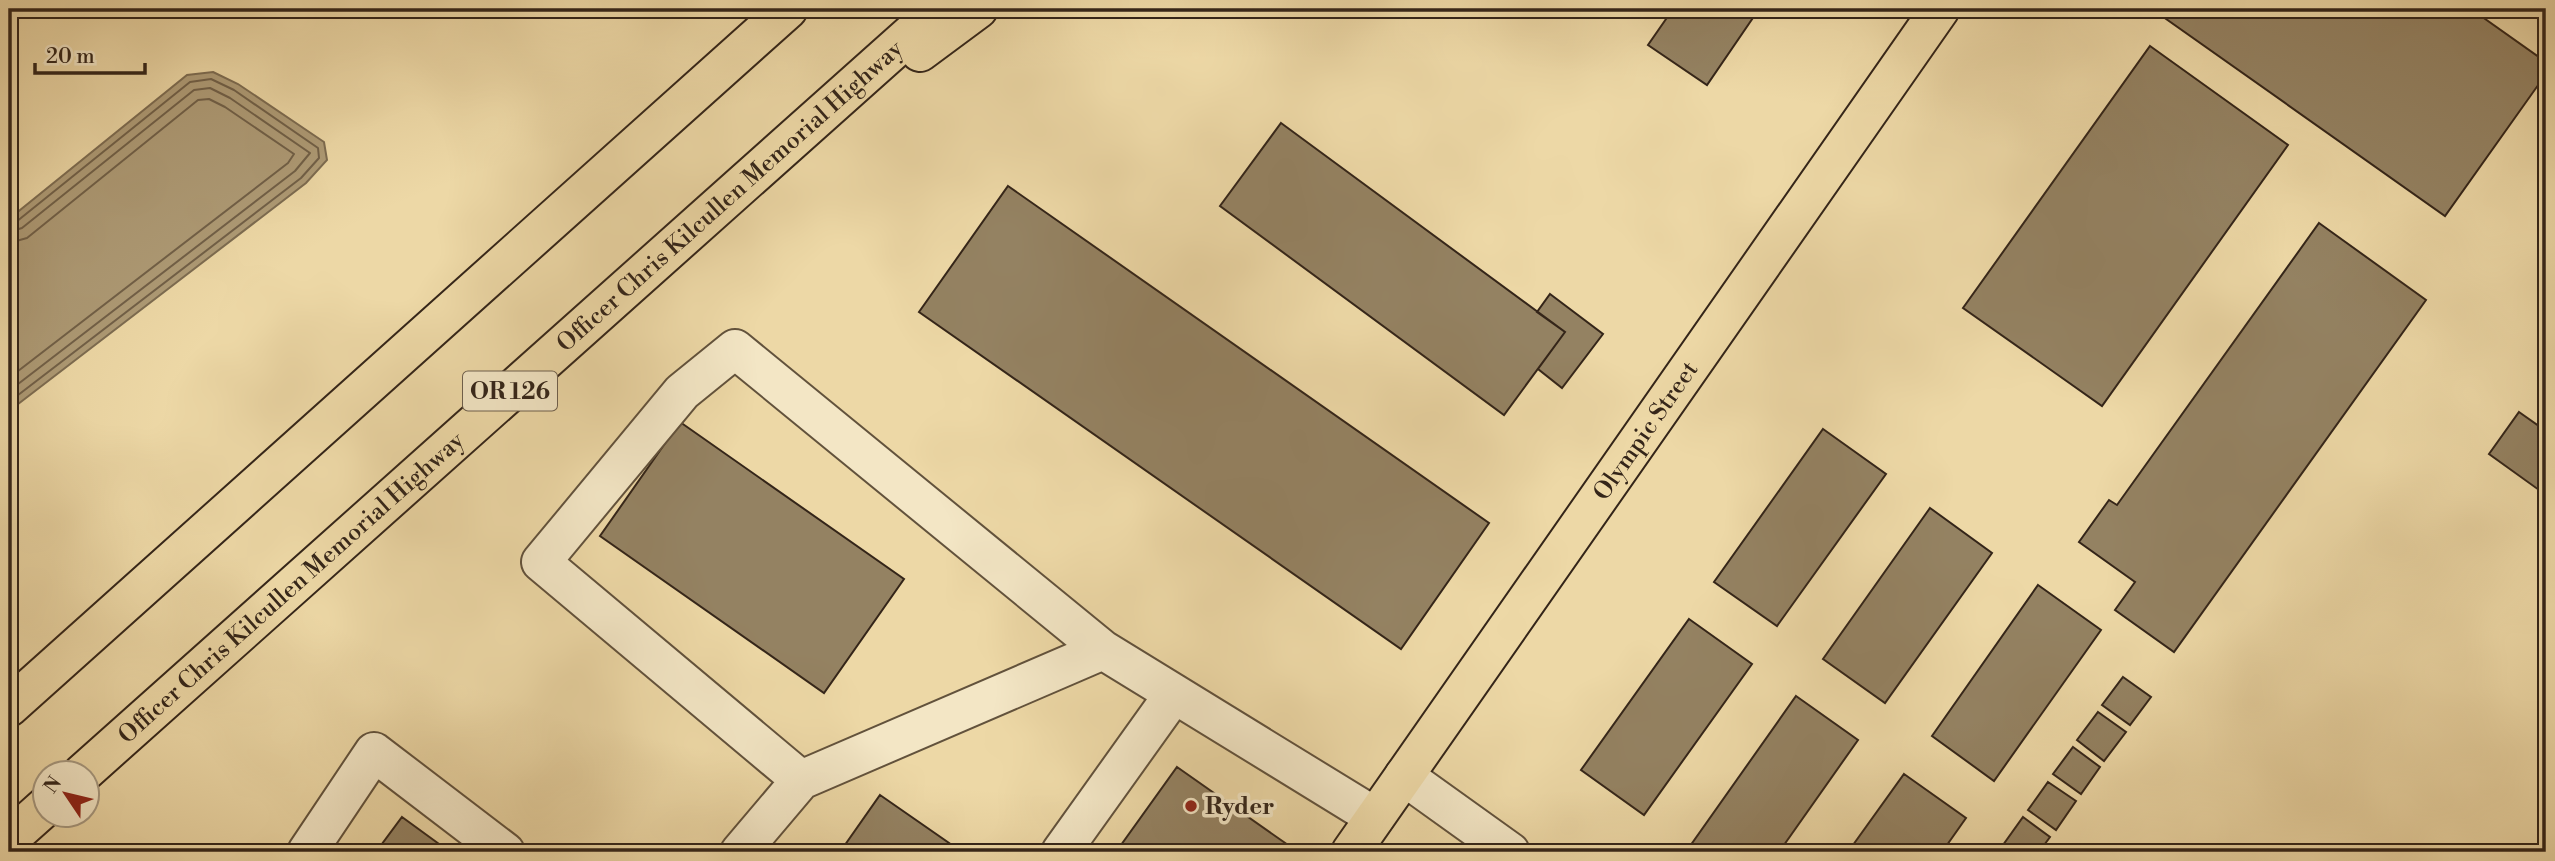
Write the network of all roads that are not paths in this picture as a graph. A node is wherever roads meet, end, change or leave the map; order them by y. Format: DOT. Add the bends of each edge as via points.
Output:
graph roads {
  1 [pos="757,9"];
  2 [pos="789,9"];
  3 [pos="939,9"];
  4 [pos="978,9"];
  5 [pos="1940,9"];
  6 [pos="736,189"];
  7 [pos="562,212"];
  8 [pos="1103,650"];
  9 [pos="1174,694"];
  10 [pos="9,707"];
  11 [pos="98,760"];
  12 [pos="1404,776"];
  13 [pos="801,780"];
  14 [pos="1375,817"];
  15 [pos="32,818"];
  16 [pos="9,839"];
  17 [pos="307,852"];
  18 [pos="505,852"];
  19 [pos="740,852"];
  20 [pos="1061,852"];
  21 [pos="1350,852"];
  22 [pos="1510,852"];
  1 -- 7 [label="main road"];
  2 -- 7 [label="main road"];
  3 -- 6 [label="main road, Officer Chris Kilcullen Memorial Highway / OR 126"];
  4 -- 6 [label="main road"];
  5 -- 12 [label="main road, Olympic Street"];
  6 -- 11 [label="main road, Officer Chris Kilcullen Memorial Highway / OR 126"];
  7 -- 10 [label="main road"];
  8 -- 9 [label="street"];
  8 -- 13 [label="street"];
  8 -- 13 [label="street" via="734,349 682,392 541,562"];
  9 -- 14 [label="street"];
  9 -- 20 [label="street"];
  12 -- 14 [label="main road, Olympic Street"];
  12 -- 22 [label="street"];
  13 -- 19 [label="street"];
  14 -- 21 [label="main road, Olympic Street"];
  15 -- 16 [label="main road"];
  17 -- 18 [label="street" via="374,752"];
}
